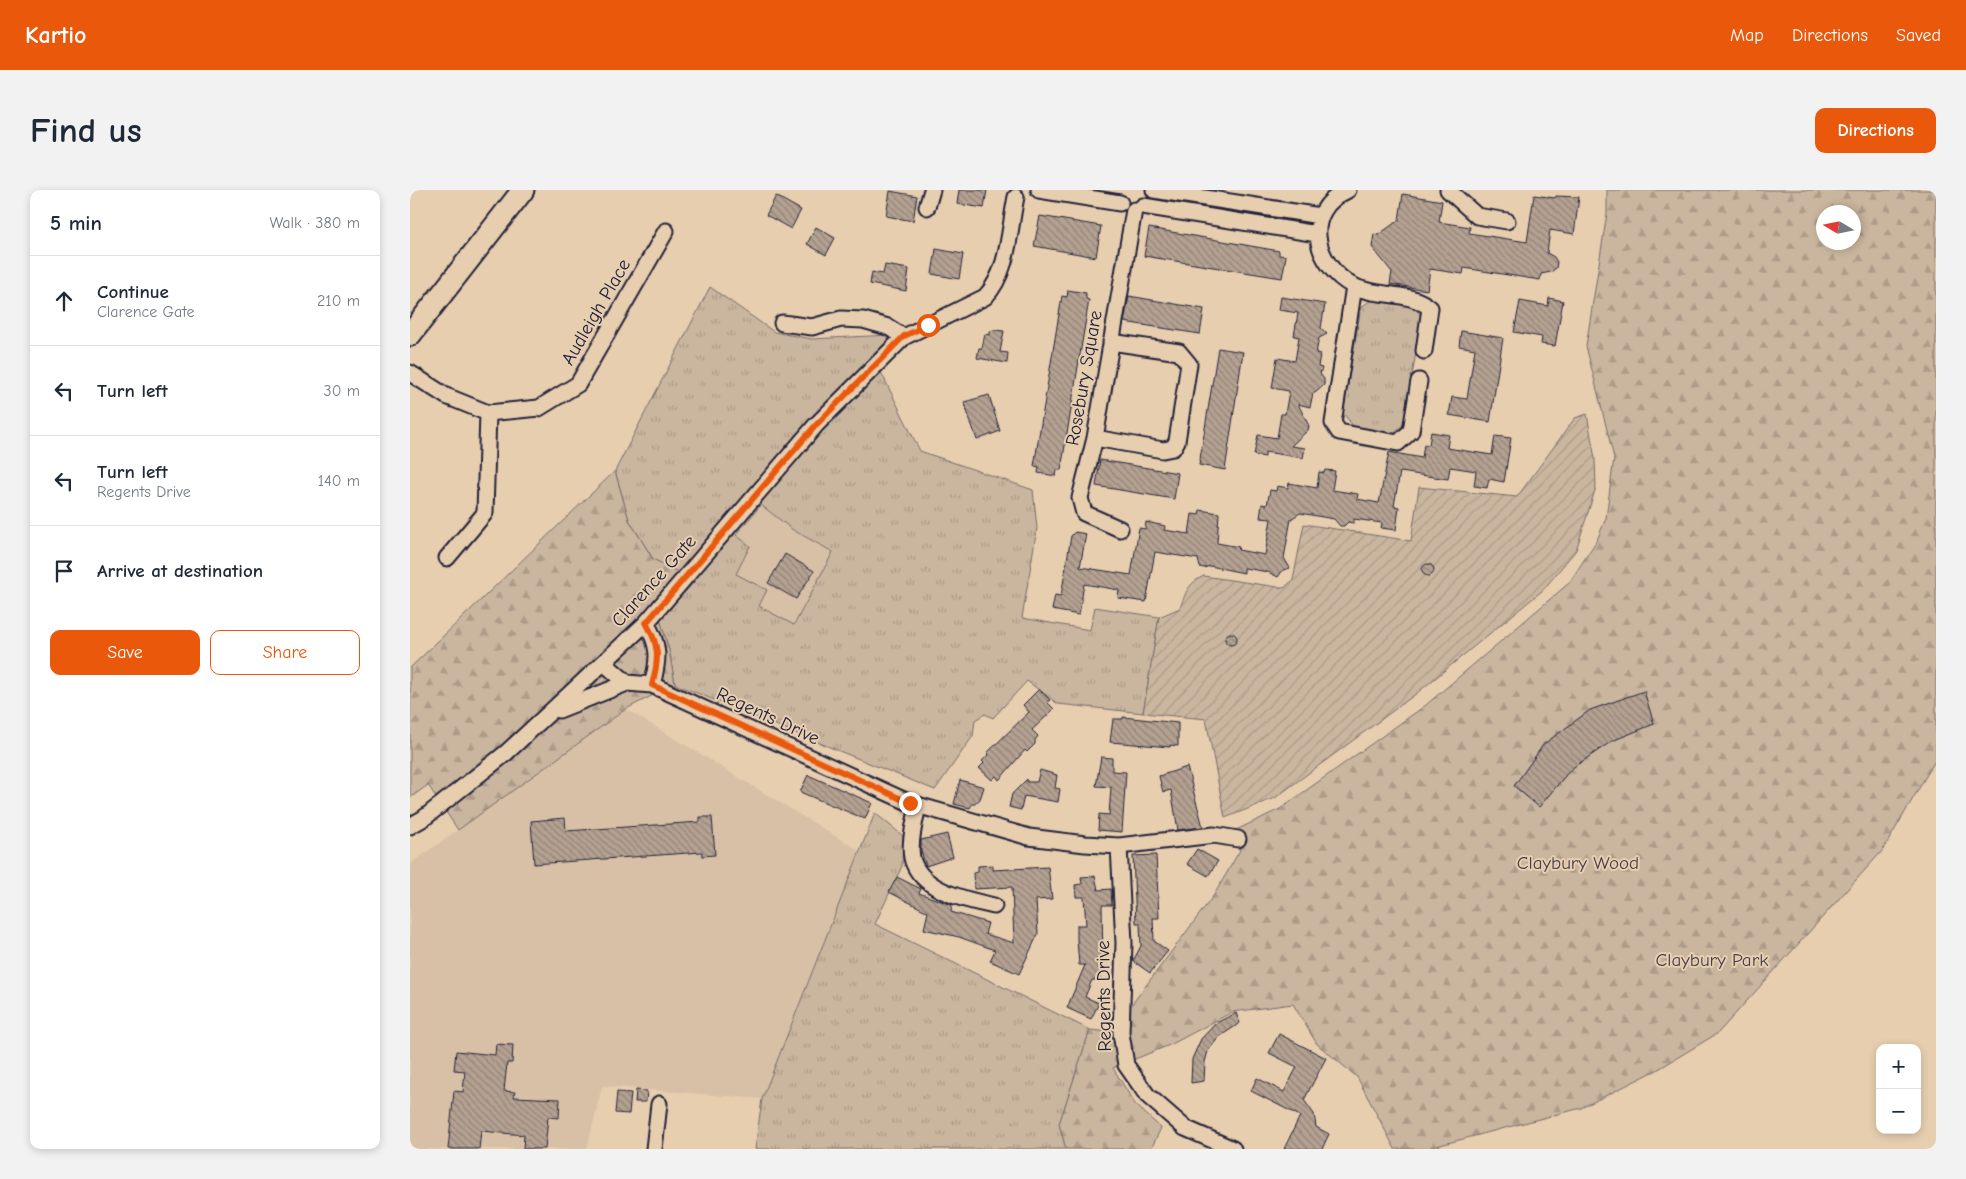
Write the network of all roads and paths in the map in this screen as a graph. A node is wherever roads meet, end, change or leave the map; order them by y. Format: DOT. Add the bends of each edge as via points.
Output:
graph roads {
  1 [pos="523,190"];
  2 [pos="932,190"];
  3 [pos="1037,190"];
  4 [pos="1146,190"];
  5 [pos="1154,190"];
  6 [pos="1348,190"];
  7 [pos="1448,190"];
  8 [pos="1011,194"];
  9 [pos="1129,202"];
  10 [pos="927,207"];
  11 [pos="1320,216"];
  12 [pos="1507,221"];
  13 [pos="666,231"];
  14 [pos="1318,234"];
  15 [pos="1354,286"];
  16 [pos="782,323"];
  17 [pos="410,335"];
  18 [pos="904,336"];
  19 [pos="1111,342"];
  20 [pos="1424,351"];
  21 [pos="410,373"];
  22 [pos="1419,381"];
  23 [pos="488,413"];
  24 [pos="1095,438"];
  25 [pos="1120,529"];
  26 [pos="447,558"];
  27 [pos="646,623"];
  28 [pos="604,663"];
  29 [pos="627,683"];
  30 [pos="652,685"];
  31 [pos="547,715"];
  32 [pos="918,806"];
  33 [pos="410,826"];
  34 [pos="1238,839"];
  35 [pos="1119,846"];
  36 [pos="994,906"];
  37 [pos="658,1104"];
  38 [pos="654,1149"];
  39 [pos="1234,1149"];
  1 -- 17 [label="street"];
  2 -- 10 [label="street"];
  3 -- 8 [label="street" via="1026,197"];
  3 -- 9 [label="street"];
  4 -- 9 [label="street, Rosebury Square" via="1148,197"];
  5 -- 11 [label="street"];
  6 -- 11 [label="street" via="1328,204"];
  7 -- 12 [label="street" via="1477,216"];
  8 -- 18 [label="street, Clarence Gate" via="1001,276 993,288 985,297"];
  9 -- 14 [label="street"];
  9 -- 19 [label="street, Rosebury Square"];
  11 -- 14 [label="street"];
  13 -- 23 [label="street, Audleigh Place" via="578,384 539,408"];
  14 -- 15 [label="street" via="1320,250 1330,269"];
  15 -- 20 [label="street" via="1421,300 1430,308"];
  15 -- 22 [label="street" via="1333,423 1338,432 1398,443 1411,431"];
  16 -- 18 [label="street" via="812,327 841,319 863,320 888,327"];
  18 -- 27 [label="street, Clarence Gate" via="816,425"];
  19 -- 24 [label="street, Rosebury Square"];
  19 -- 24 [label="street" via="1179,352 1185,357 1189,364 1177,441 1173,448 1162,450"];
  21 -- 23 [label="street, Audleigh Place" via="446,396"];
  23 -- 26 [label="street" via="485,512"];
  24 -- 25 [label="street, Rosebury Square" via="1080,498 1081,506 1090,517"];
  27 -- 28 [label="street, Clarence Gate"];
  27 -- 30 [label="street" via="657,645 657,666"];
  28 -- 29 [label="street"];
  28 -- 31 [label="street, Clarence Gate"];
  29 -- 30 [label="street, Regents Drive"];
  29 -- 31 [label="street"];
  30 -- 32 [label="street, Regents Drive"];
  31 -- 33 [label="street, Clarence Gate" via="506,753"];
  32 -- 35 [label="street, Regents Drive" via="1029,837"];
  32 -- 36 [label="street" via="912,837 913,863 924,880 960,898"];
  34 -- 35 [label="street, Regents Drive" via="1214,835"];
  35 -- 39 [label="street, Regents Drive" via="1124,942 1122,1033 1126,1065 1147,1096 1185,1128"];
  37 -- 38 [label="street"];
}
